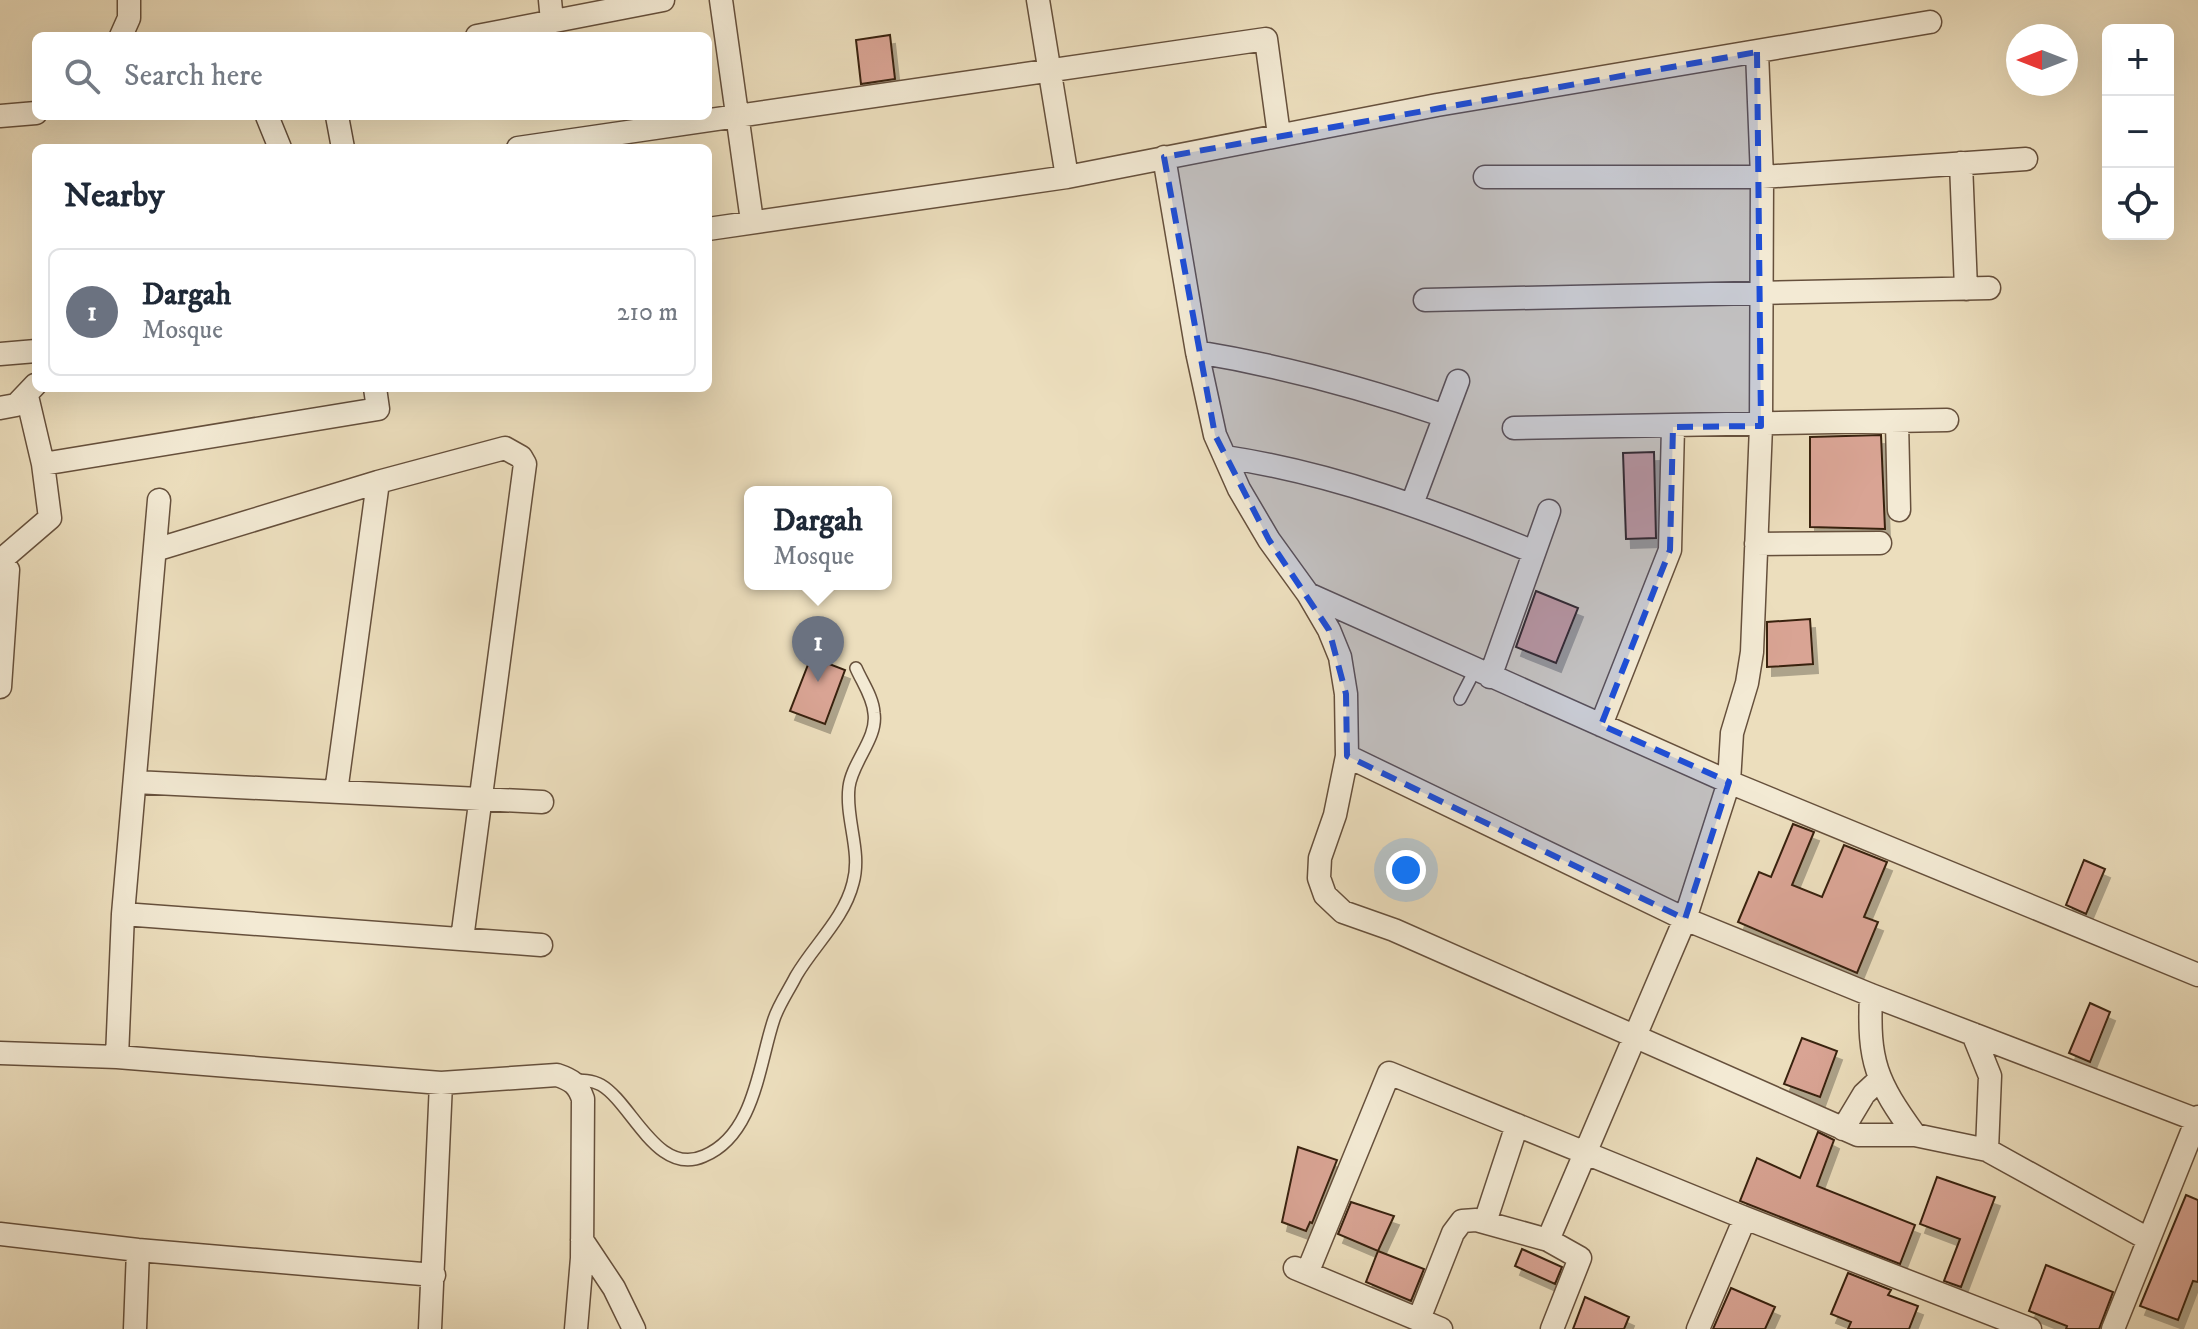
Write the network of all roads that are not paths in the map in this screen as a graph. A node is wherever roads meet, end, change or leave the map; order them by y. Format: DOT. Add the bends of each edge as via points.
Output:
graph roads {
  1 [pos="129,0"];
  2 [pos="663,0"];
  3 [pos="721,0"];
  4 [pos="1038,0"];
  5 [pos="551,10"];
  6 [pos="1930,22"];
  7 [pos="123,32"];
  8 [pos="488,32"];
  9 [pos="1757,52"];
  10 [pos="1050,69"];
  11 [pos="32,113"];
  12 [pos="737,115"];
  13 [pos="0,116"];
  14 [pos="712,119"];
  15 [pos="269,120"];
  16 [pos="338,120"];
  17 [pos="704,120"];
  18 [pos="1279,135"];
  19 [pos="278,144"];
  20 [pos="342,144"];
  21 [pos="545,144"];
  22 [pos="1164,157"];
  23 [pos="2026,159"];
  24 [pos="1961,163"];
  25 [pos="1067,177"];
  26 [pos="1485,177"];
  27 [pos="1762,177"];
  28 [pos="752,221"];
  29 [pos="712,228"];
  30 [pos="1989,288"];
  31 [pos="1966,289"];
  32 [pos="1761,292"];
  33 [pos="1425,300"];
  34 [pos="32,351"];
  35 [pos="1197,352"];
  36 [pos="0,354"];
  37 [pos="1458,381"];
  38 [pos="31,390"];
  39 [pos="376,392"];
  40 [pos="0,408"];
  41 [pos="1445,416"];
  42 [pos="1947,420"];
  43 [pos="1897,422"];
  44 [pos="1761,426"];
  45 [pos="1673,427"];
  46 [pos="1514,428"];
  47 [pos="1225,457"];
  48 [pos="43,464"];
  49 [pos="378,482"];
  50 [pos="159,500"];
  51 [pos="1412,504"];
  52 [pos="1899,510"];
  53 [pos="1549,511"];
  54 [pos="1880,543"];
  55 [pos="1756,544"];
  56 [pos="155,550"];
  57 [pos="1534,552"];
  58 [pos="0,562"];
  59 [pos="1308,594"];
  60 [pos="856,668"];
  61 [pos="1483,673"];
  62 [pos="0,687"];
  63 [pos="1460,699"];
  64 [pos="1601,725"];
  65 [pos="1347,756"];
  66 [pos="135,782"];
  67 [pos="1729,782"];
  68 [pos="336,792"];
  69 [pos="481,799"];
  70 [pos="542,802"];
  71 [pos="123,914"];
  72 [pos="1685,919"];
  73 [pos="462,939"];
  74 [pos="541,945"];
  75 [pos="2198,975"];
  76 [pos="1871,995"];
  77 [pos="1973,1034"];
  78 [pos="1636,1037"];
  79 [pos="0,1053"];
  80 [pos="117,1057"];
  81 [pos="571,1080"];
  82 [pos="1879,1080"];
  83 [pos="441,1083"];
  84 [pos="2198,1119"];
  85 [pos="1517,1125"];
  86 [pos="1843,1129"];
  87 [pos="1915,1135"];
  88 [pos="1585,1150"];
  89 [pos="1987,1150"];
  90 [pos="1745,1218"];
  91 [pos="1485,1222"];
  92 [pos="0,1234"];
  93 [pos="2148,1239"];
  94 [pos="582,1240"];
  95 [pos="1548,1240"];
  96 [pos="138,1250"];
  97 [pos="434,1275"];
  98 [pos="1419,1319"];
  99 [pos="1986,1321"];
  100 [pos="135,1329"];
  101 [pos="430,1329"];
  102 [pos="576,1329"];
  103 [pos="634,1329"];
  104 [pos="1441,1329"];
  105 [pos="1552,1329"];
  106 [pos="1698,1329"];
  107 [pos="2030,1329"];
  108 [pos="2113,1329"];
  1 -- 7 [label="street"];
  2 -- 5 [label="street"];
  3 -- 12 [label="street"];
  4 -- 10 [label="street"];
  5 -- 8 [label="street"];
  6 -- 9 [label="street"];
  9 -- 18 [label="street"];
  9 -- 27 [label="street"];
  10 -- 12 [label="street"];
  10 -- 18 [label="street" via="1266,39"];
  10 -- 25 [label="street"];
  11 -- 13 [label="street"];
  12 -- 14 [label="street"];
  12 -- 28 [label="street"];
  15 -- 19 [label="street"];
  16 -- 20 [label="street"];
  17 -- 21 [label="street"];
  18 -- 22 [label="street"];
  22 -- 25 [label="street"];
  22 -- 35 [label="street"];
  23 -- 24 [label="street"];
  24 -- 27 [label="street"];
  24 -- 31 [label="street"];
  25 -- 28 [label="street"];
  26 -- 27 [label="street"];
  27 -- 32 [label="street"];
  28 -- 29 [label="street"];
  30 -- 31 [label="street"];
  31 -- 32 [label="street"];
  32 -- 33 [label="street"];
  32 -- 44 [label="street"];
  34 -- 36 [label="street"];
  35 -- 41 [label="street" via="1350,384"];
  35 -- 47 [label="street"];
  37 -- 41 [label="street"];
  38 -- 40 [label="street" via="16,405"];
  38 -- 48 [label="street"];
  39 -- 48 [label="street" via="378,409"];
  41 -- 51 [label="street"];
  42 -- 43 [label="street"];
  43 -- 44 [label="street"];
  43 -- 52 [label="street"];
  44 -- 45 [label="street"];
  44 -- 55 [label="street"];
  45 -- 46 [label="street"];
  45 -- 64 [label="street" via="1670,550"];
  47 -- 51 [label="street" via="1281,466"];
  47 -- 59 [label="street" via="1269,540"];
  48 -- 58 [label="street" via="50,518"];
  49 -- 56 [label="street"];
  49 -- 68 [label="street"];
  49 -- 69 [label="street" via="505,448 525,464"];
  50 -- 56 [label="street"];
  51 -- 57 [label="street"];
  53 -- 57 [label="street"];
  54 -- 55 [label="street"];
  55 -- 67 [label="street" via="1752,652 1732,733"];
  56 -- 66 [label="street"];
  57 -- 61 [label="street"];
  58 -- 62 [label="street" via="8,570"];
  59 -- 61 [label="street"];
  59 -- 65 [label="street" via="1340,657"];
  60 -- 81 [label="lane" via="874,723 848,790 855,880 843,909 775,1015 754,1094 739,1123 703,1157 672,1157 603,1086"];
  61 -- 63 [label="lane"];
  61 -- 64 [label="street"];
  64 -- 67 [label="street"];
  65 -- 72 [label="street"];
  65 -- 78 [label="street" via="1320,858 1325,895 1343,912"];
  66 -- 68 [label="street"];
  66 -- 71 [label="street"];
  67 -- 72 [label="street"];
  67 -- 75 [label="street"];
  68 -- 69 [label="street"];
  69 -- 70 [label="street"];
  69 -- 73 [label="street"];
  71 -- 73 [label="street"];
  71 -- 80 [label="street"];
  72 -- 76 [label="street"];
  72 -- 78 [label="street"];
  73 -- 74 [label="street"];
  76 -- 77 [label="street"];
  76 -- 82 [label="street" via="1869,1035"];
  77 -- 84 [label="street"];
  77 -- 89 [label="street" via="1990,1076"];
  78 -- 86 [label="street"];
  78 -- 88 [label="street"];
  79 -- 80 [label="street"];
  80 -- 83 [label="street"];
  81 -- 83 [label="street" via="557,1075"];
  81 -- 94 [label="street" via="583,1099"];
  82 -- 86 [label="street"];
  82 -- 87 [label="street"];
  83 -- 97 [label="street"];
  84 -- 93 [label="street"];
  85 -- 88 [label="street"];
  85 -- 91 [label="street"];
  85 -- 98 [label="street" via="1389,1073 1300,1269"];
  86 -- 87 [label="street" via="1858,1135"];
  87 -- 89 [label="street"];
  88 -- 90 [label="street"];
  88 -- 95 [label="street"];
  89 -- 93 [label="street"];
  90 -- 99 [label="street"];
  90 -- 106 [label="street"];
  91 -- 95 [label="street"];
  91 -- 98 [label="street" via="1462,1221 1453,1233"];
  92 -- 96 [label="street"];
  93 -- 108 [label="street"];
  94 -- 102 [label="street"];
  94 -- 103 [label="street"];
  95 -- 105 [label="street" via="1580,1258"];
  96 -- 97 [label="street"];
  96 -- 100 [label="street"];
  97 -- 101 [label="street"];
  98 -- 104 [label="street"];
  99 -- 107 [label="street"];
}
